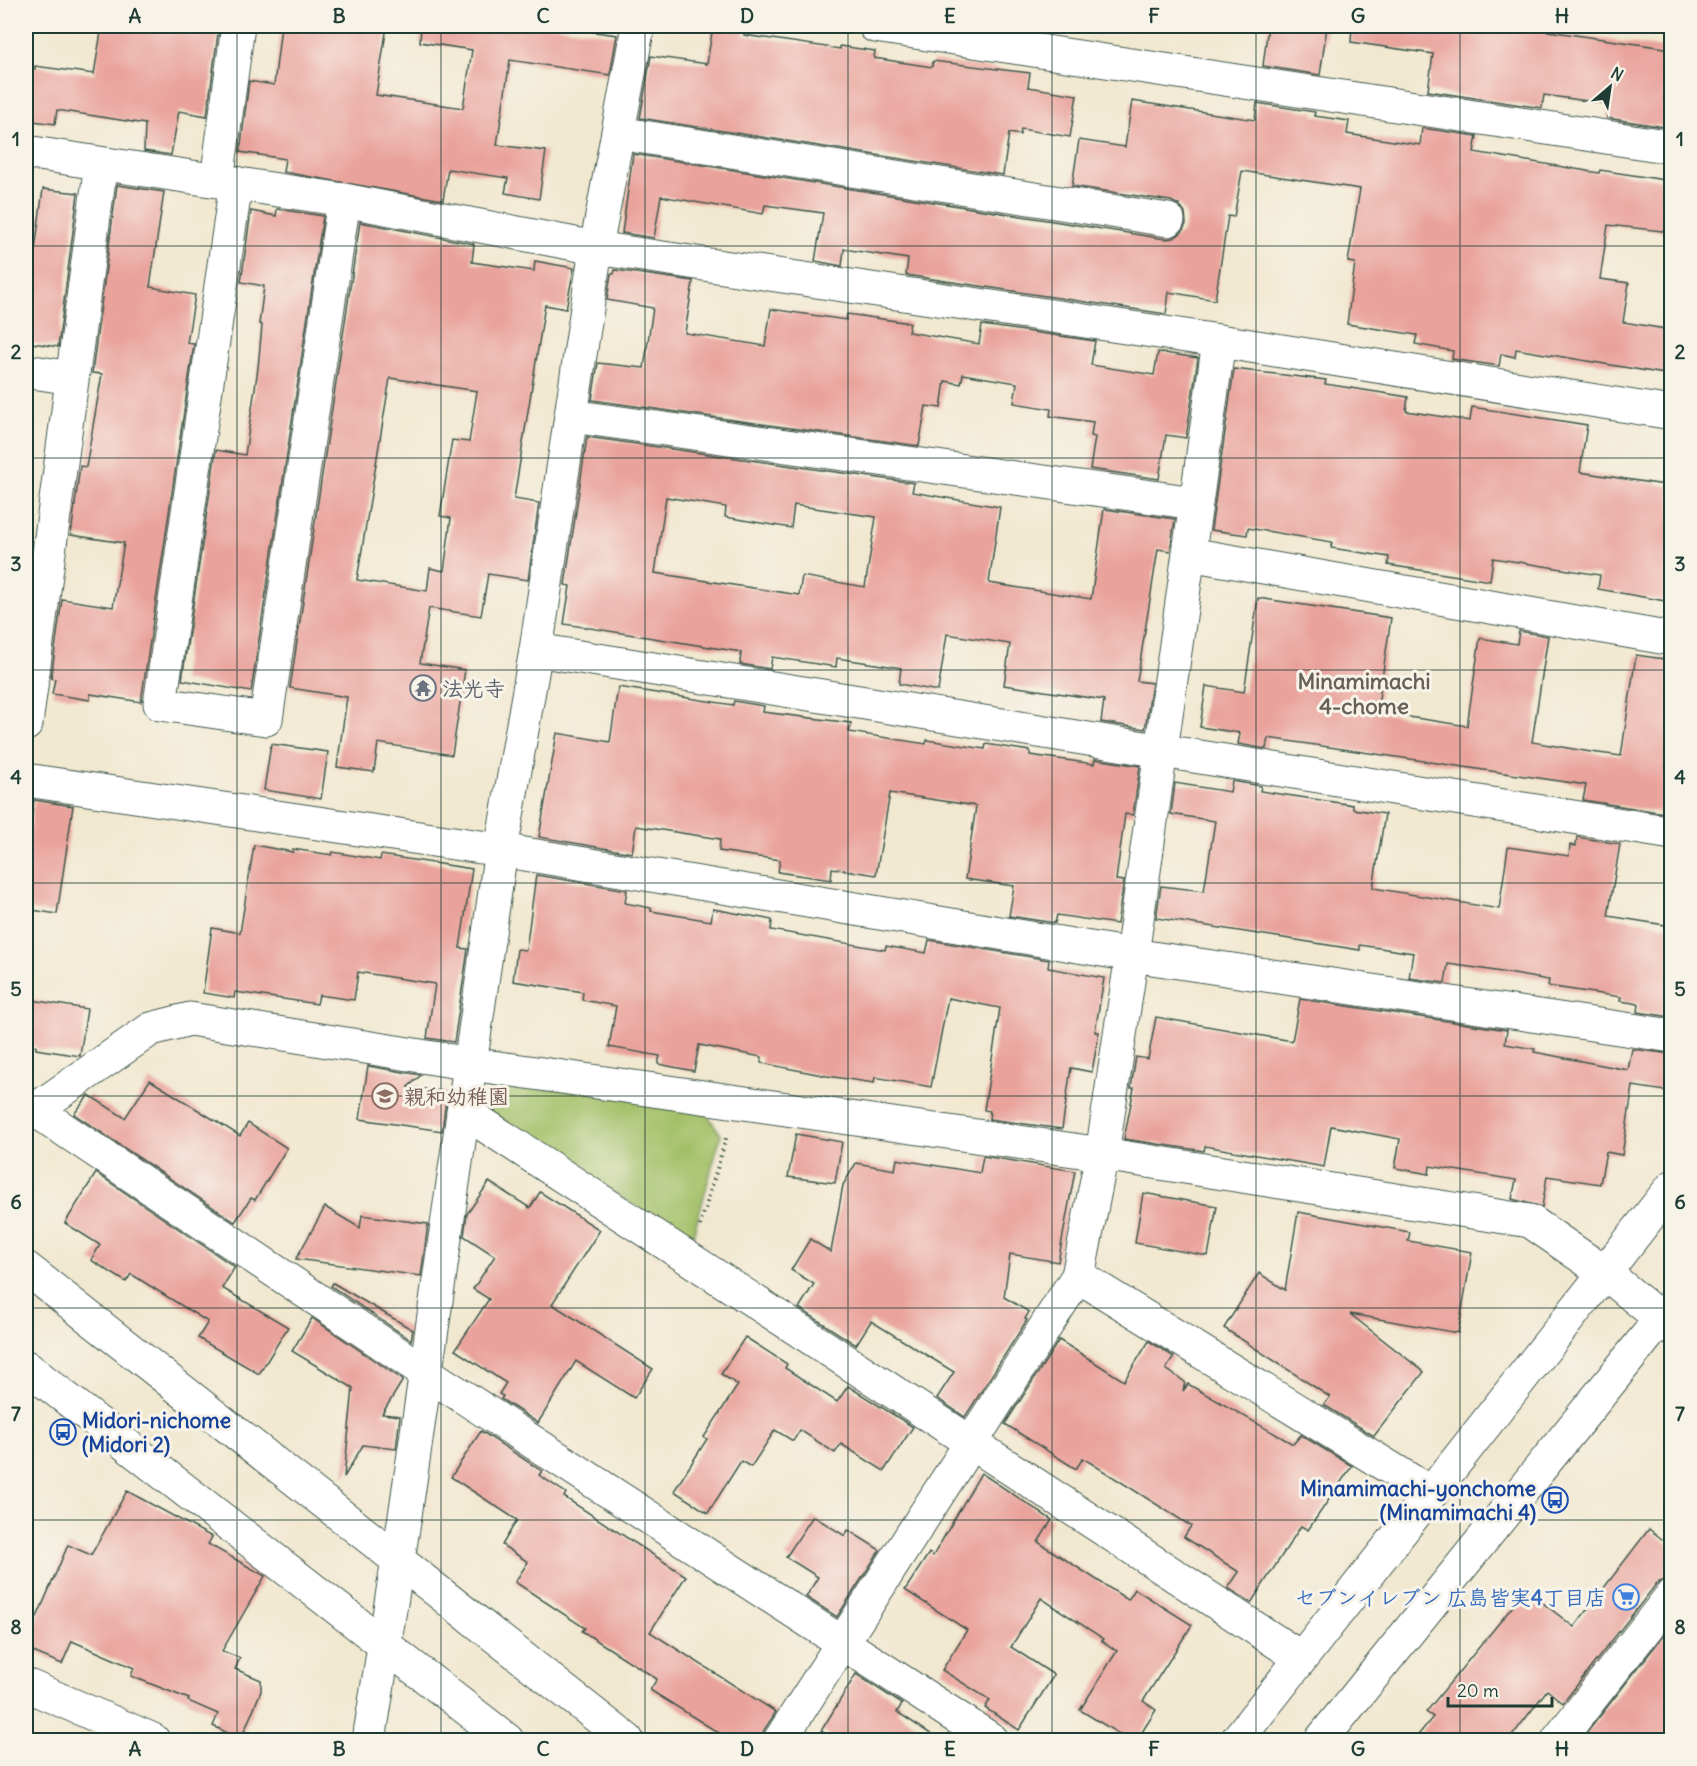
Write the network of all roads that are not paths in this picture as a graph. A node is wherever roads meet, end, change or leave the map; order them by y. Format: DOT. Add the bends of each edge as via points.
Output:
graph roads {
  1 [pos="238,26"];
  2 [pos="638,26"];
  3 [pos="874,26"];
  4 [pos="618,133"];
  5 [pos="1671,147"];
  6 [pos="26,152"];
  7 [pos="100,164"];
  8 [pos="226,182"];
  9 [pos="344,200"];
  10 [pos="1168,220"];
  11 [pos="596,248"];
  12 [pos="1219,341"];
  13 [pos="26,371"];
  14 [pos="72,378"];
  15 [pos="1671,413"];
  16 [pos="571,416"];
  17 [pos="1195,503"];
  18 [pos="1189,554"];
  19 [pos="1671,639"];
  20 [pos="536,650"];
  21 [pos="26,724"];
  22 [pos="1162,750"];
  23 [pos="26,780"];
  24 [pos="1671,833"];
  25 [pos="501,850"];
  26 [pos="1132,955"];
  27 [pos="1671,1036"];
  28 [pos="471,1064"];
  29 [pos="29,1110"];
  30 [pos="464,1111"];
  31 [pos="1102,1154"];
  32 [pos="1671,1187"];
  33 [pos="26,1268"];
  34 [pos="1604,1272"];
  35 [pos="1078,1276"];
  36 [pos="1668,1317"];
  37 [pos="26,1367"];
  38 [pos="425,1372"];
  39 [pos="972,1442"];
  40 [pos="1431,1492"];
  41 [pos="398,1560"];
  42 [pos="1671,1595"];
  43 [pos="382,1643"];
  44 [pos="843,1644"];
  45 [pos="1301,1658"];
  46 [pos="26,1685"];
  47 [pos="153,1740"];
  48 [pos="369,1740"];
  49 [pos="507,1740"];
  50 [pos="627,1740"];
  51 [pos="780,1740"];
  52 [pos="992,1740"];
  53 [pos="1236,1740"];
  54 [pos="1324,1740"];
  55 [pos="1558,1740"];
  1 -- 8 [label="street"];
  2 -- 4 [label="street"];
  3 -- 5 [label="street"];
  4 -- 10 [label="street"];
  4 -- 11 [label="street"];
  6 -- 7 [label="street"];
  7 -- 8 [label="street"];
  7 -- 14 [label="street"];
  8 -- 9 [label="street"];
  8 -- 9 [label="street" via="160,704 266,719"];
  9 -- 11 [label="street"];
  11 -- 12 [label="street"];
  11 -- 16 [label="street"];
  12 -- 15 [label="street"];
  12 -- 17 [label="street"];
  13 -- 14 [label="street"];
  14 -- 21 [label="street"];
  16 -- 17 [label="street"];
  16 -- 20 [label="street"];
  17 -- 18 [label="street"];
  18 -- 19 [label="street"];
  18 -- 22 [label="street"];
  20 -- 22 [label="street"];
  20 -- 25 [label="street"];
  22 -- 24 [label="street"];
  22 -- 26 [label="street"];
  23 -- 25 [label="street"];
  25 -- 26 [label="street"];
  25 -- 28 [label="street"];
  26 -- 27 [label="street"];
  26 -- 31 [label="street"];
  28 -- 29 [label="street" via="190,1019 151,1029"];
  28 -- 30 [label="street"];
  28 -- 31 [label="street"];
  29 -- 38 [label="street"];
  30 -- 38 [label="street"];
  30 -- 39 [label="street"];
  31 -- 34 [label="street" via="1530,1221"];
  31 -- 35 [label="street"];
  32 -- 34 [label="street"];
  33 -- 41 [label="street"];
  34 -- 36 [label="street"];
  34 -- 40 [label="street"];
  35 -- 39 [label="street"];
  35 -- 40 [label="street"];
  36 -- 54 [label="street"];
  37 -- 43 [label="street"];
  38 -- 41 [label="street"];
  38 -- 44 [label="street"];
  39 -- 44 [label="street"];
  39 -- 45 [label="street"];
  40 -- 45 [label="street"];
  41 -- 43 [label="street"];
  41 -- 50 [label="street"];
  42 -- 55 [label="street"];
  43 -- 48 [label="street"];
  43 -- 49 [label="street"];
  44 -- 51 [label="street"];
  44 -- 52 [label="street"];
  45 -- 53 [label="street"];
  46 -- 47 [label="street"];
}
